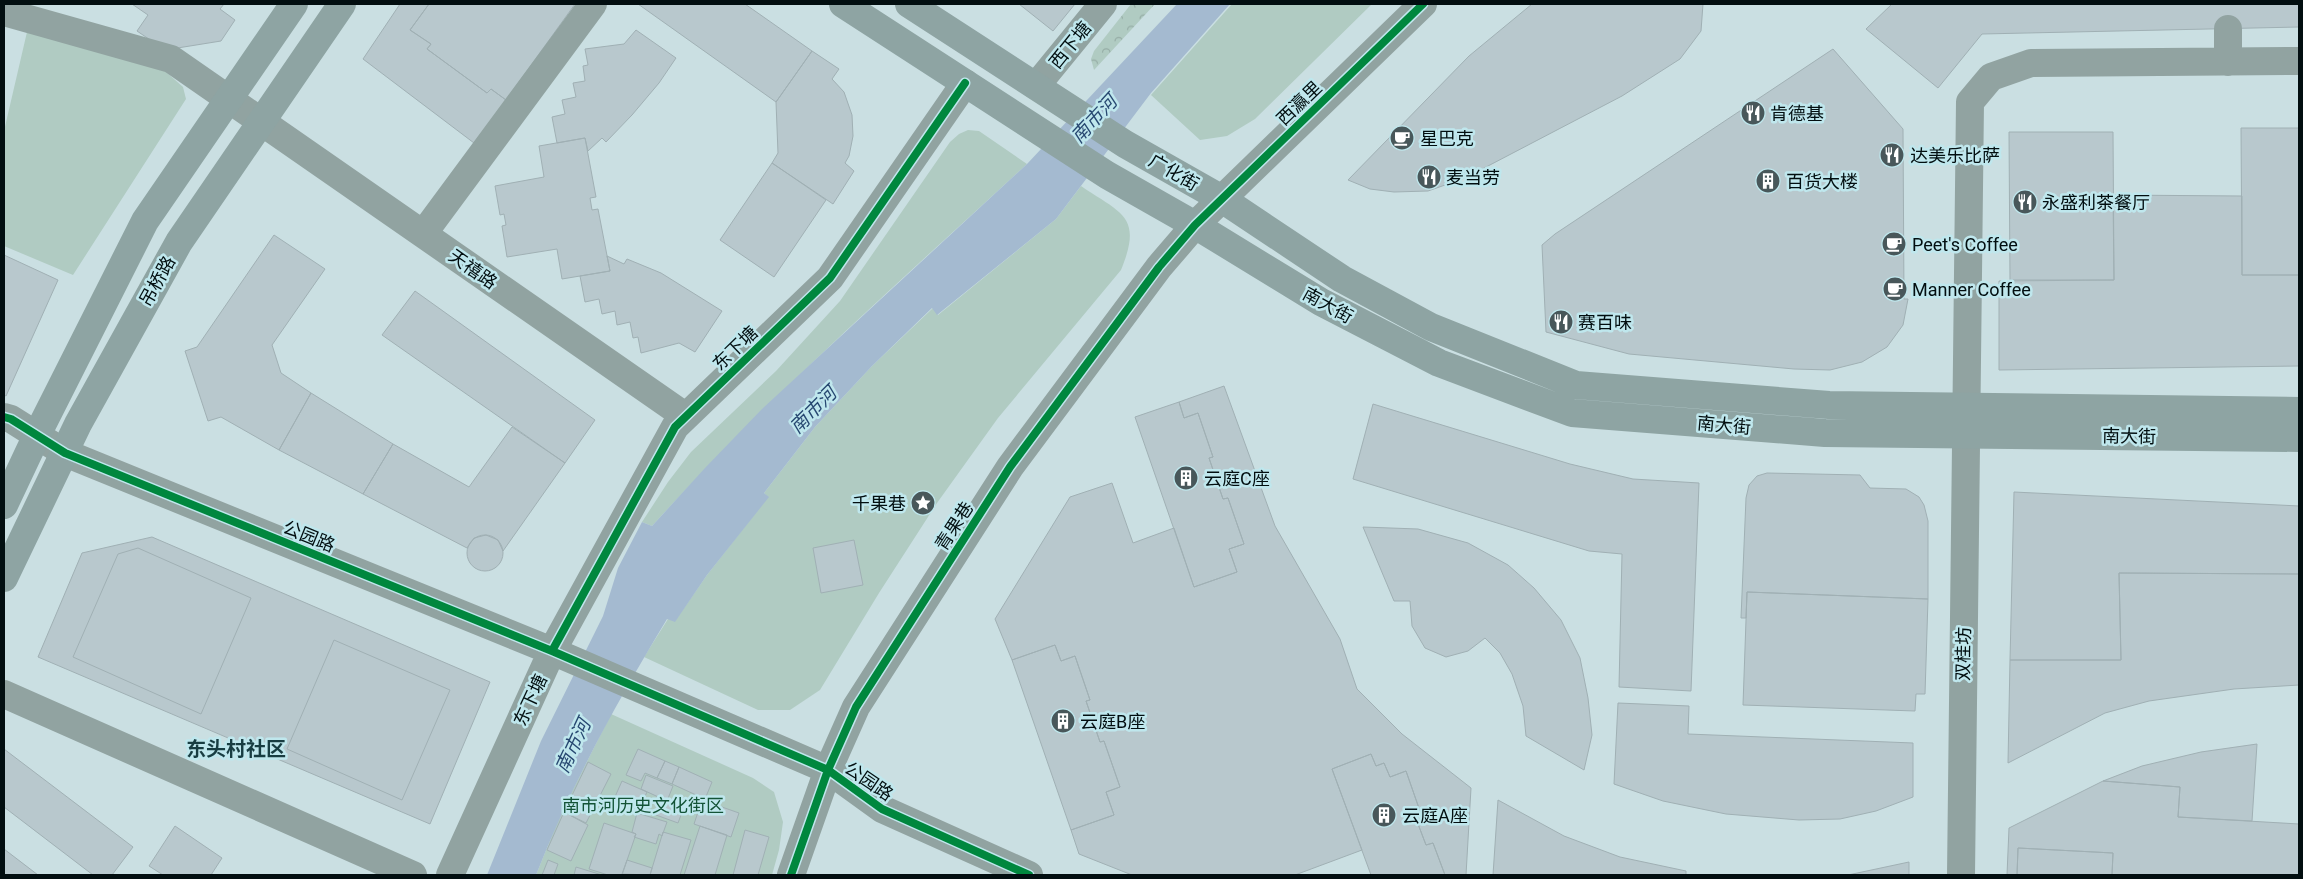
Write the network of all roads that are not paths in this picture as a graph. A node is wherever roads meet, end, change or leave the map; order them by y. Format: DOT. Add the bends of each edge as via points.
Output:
graph roads {
  1 [pos="294,4"];
  2 [pos="342,4"];
  3 [pos="593,4"];
  4 [pos="843,4"];
  5 [pos="909,4"];
  6 [pos="1103,4"];
  7 [pos="1424,4"];
  8 [pos="4,12"];
  9 [pos="2228,29"];
  10 [pos="2299,61"];
  11 [pos="2228,62"];
  12 [pos="965,83"];
  13 [pos="1036,86"];
  14 [pos="228,99"];
  15 [pos="261,122"];
  16 [pos="1222,199"];
  17 [pos="1195,225"];
  18 [pos="423,234"];
  19 [pos="2299,411"];
  20 [pos="685,416"];
  21 [pos="4,417"];
  22 [pos="1966,421"];
  23 [pos="37,435"];
  24 [pos="2299,438"];
  25 [pos="65,453"];
  26 [pos="4,505"];
  27 [pos="4,578"];
  28 [pos="562,655"];
  29 [pos="4,694"];
  30 [pos="828,770"];
  31 [pos="413,875"];
  32 [pos="450,875"];
  33 [pos="791,875"];
  34 [pos="1029,875"];
  35 [pos="1961,875"];
  1 -- 14 [label="main road, 吊桥路"];
  2 -- 15 [label="main road, 吊桥路"];
  3 -- 18 [label="street"];
  4 -- 12 [label="main road, 广化街"];
  5 -- 13 [label="main road, 广化街"];
  6 -- 13 [label="street, 西下塘"];
  7 -- 16 [label="street, 西瀛里"];
  8 -- 14 [label="street, 天禧路" via="171,59"];
  9 -- 11 [label="street"];
  10 -- 11 [label="street, 双桂坊"];
  11 -- 22 [label="street, 双桂坊" via="2031,63 1991,77 1970,102"];
  12 -- 17 [label="main road, 广化街" via="1107,175"];
  12 -- 20 [label="street, 东下塘" via="830,278"];
  13 -- 16 [label="main road, 广化街" via="1125,144"];
  14 -- 15 [label="street, 天禧路"];
  14 -- 23 [label="main road, 吊桥路" via="145,221"];
  15 -- 18 [label="street, 天禧路"];
  15 -- 25 [label="main road, 吊桥路" via="179,242"];
  16 -- 17 [label="street, 西瀛里"];
  16 -- 22 [label="main road, 南大街" via="1342,279 1431,327 1576,385 1829,405"];
  17 -- 22 [label="main road, 南大街" via="1321,302 1439,363 1572,413 1825,433"];
  17 -- 30 [label="street, 青果巷" via="1159,266 1010,467 856,707"];
  18 -- 20 [label="street, 天禧路"];
  19 -- 22 [label="main road, 南大街"];
  20 -- 28 [label="street, 东下塘" via="675,426"];
  21 -- 23 [label="street, 公园路"];
  22 -- 24 [label="main road, 南大街"];
  22 -- 35 [label="street, 双桂坊"];
  23 -- 25 [label="street, 公园路"];
  23 -- 26 [label="main road, 吊桥路"];
  25 -- 27 [label="main road, 吊桥路"];
  25 -- 28 [label="street, 公园路"];
  28 -- 30 [label="street, 公园路"];
  28 -- 32 [label="street, 东下塘"];
  29 -- 31 [label="street"];
  30 -- 33 [label="street, 青果巷"];
  30 -- 34 [label="street, 公园路" via="882,809"];
}
